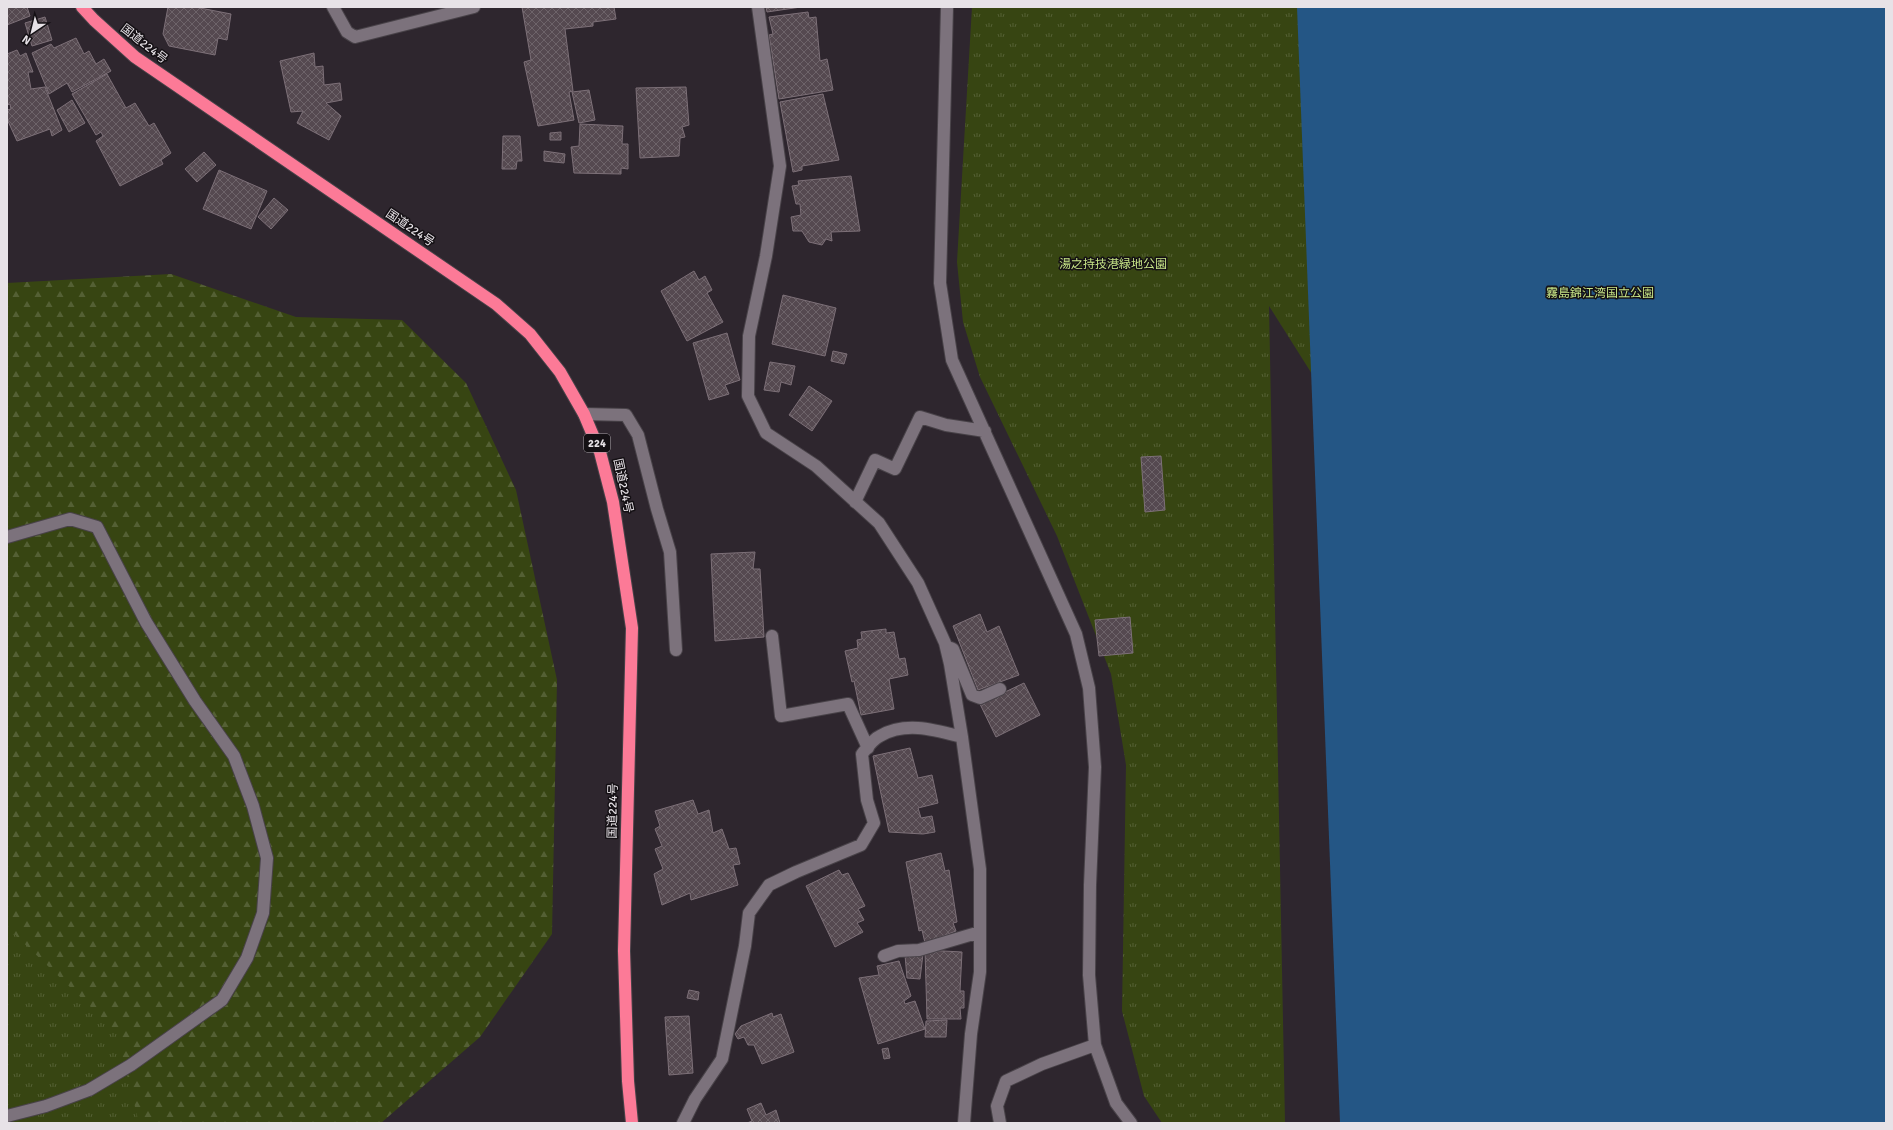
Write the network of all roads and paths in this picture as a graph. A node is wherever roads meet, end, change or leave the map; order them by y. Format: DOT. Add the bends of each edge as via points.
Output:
graph roads {
  1 [pos="82,7"];
  2 [pos="333,7"];
  3 [pos="474,7"];
  4 [pos="758,7"];
  5 [pos="947,7"];
  6 [pos="584,414"];
  7 [pos="985,431"];
  8 [pos="855,502"];
  9 [pos="7,537"];
  10 [pos="772,636"];
  11 [pos="945,643"];
  12 [pos="676,650"];
  13 [pos="1000,689"];
  14 [pos="962,737"];
  15 [pos="868,748"];
  16 [pos="980,932"];
  17 [pos="884,956"];
  18 [pos="1095,1045"];
  19 [pos="7,1116"];
  20 [pos="632,1123"];
  21 [pos="683,1123"];
  22 [pos="964,1123"];
  23 [pos="1000,1123"];
  24 [pos="1131,1123"];
  1 -- 6 [label="highway, 国道224号 / 224" via="135,57 496,304 530,334 560,372"];
  2 -- 3 [label="street" via="348,32 355,37"];
  4 -- 8 [label="street" via="780,166 766,256 749,336 748,396 766,433 816,466"];
  5 -- 7 [label="street" via="940,283 952,360"];
  6 -- 12 [label="street" via="626,415 638,435 656,509 670,552"];
  6 -- 20 [label="highway, 国道224号 / 224" via="600,452 613,502 632,628 624,951 628,1081"];
  7 -- 8 [label="street" via="946,425 920,417 895,469 875,460"];
  7 -- 18 [label="street" via="1076,634 1089,688 1094,767 1089,974"];
  8 -- 11 [label="street" via="879,523 918,583"];
  9 -- 19 [label="street" via="70,519 97,527 146,622 195,701 234,756 253,806 267,858 263,913 246,958 222,1000 131,1065 89,1090 46,1106"];
  10 -- 15 [label="street" via="781,716 848,704"];
  11 -- 13 [label="street" via="953,650 972,696 980,698"];
  11 -- 14 [label="street"];
  14 -- 15 [label="street" via="932,729 901,727 878,736"];
  14 -- 16 [label="street" via="980,870"];
  15 -- 21 [label="street" via="862,754 867,800 874,823 861,844 769,886 749,913 745,946 722,1059 695,1099"];
  16 -- 17 [label="street" via="919,950 898,951"];
  16 -- 22 [label="street" via="980,972 971,1034"];
  18 -- 23 [label="street" via="1042,1064 1006,1081 997,1106"];
  18 -- 24 [label="street" via="1116,1103"];
}
